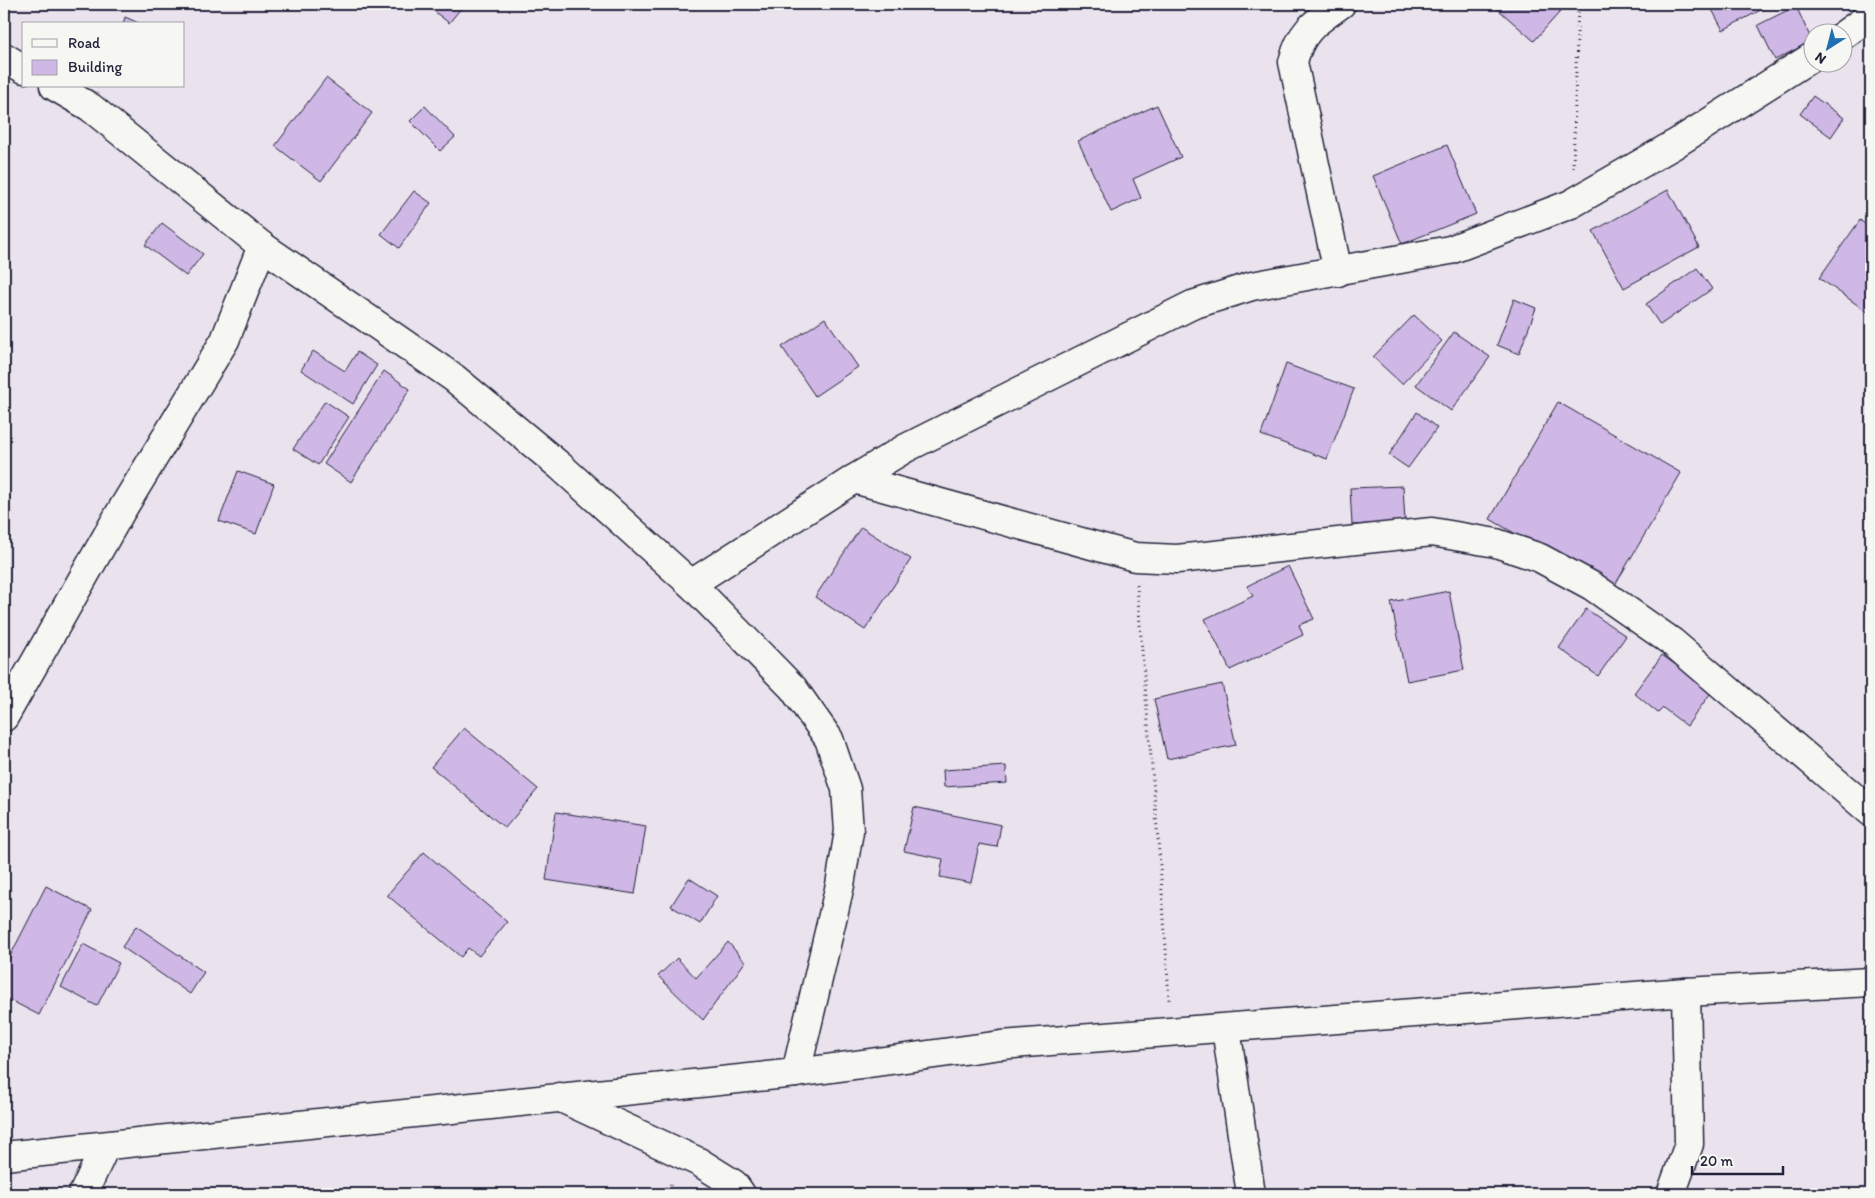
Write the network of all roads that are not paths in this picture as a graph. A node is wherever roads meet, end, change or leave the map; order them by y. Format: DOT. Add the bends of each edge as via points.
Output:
graph roads {
  1 [pos="1341,4"];
  2 [pos="1871,15"];
  3 [pos="1852,29"];
  4 [pos="4,57"];
  5 [pos="1802,63"];
  6 [pos="22,68"];
  7 [pos="57,88"];
  8 [pos="262,246"];
  9 [pos="1338,272"];
  10 [pos="854,479"];
  11 [pos="691,584"];
  12 [pos="4,716"];
  13 [pos="1871,812"];
  14 [pos="1871,982"];
  15 [pos="1686,992"];
  16 [pos="1226,1029"];
  17 [pos="796,1073"];
  18 [pos="559,1096"];
  19 [pos="105,1148"];
  20 [pos="4,1156"];
  21 [pos="83,1194"];
  22 [pos="741,1194"];
  23 [pos="1251,1194"];
  24 [pos="1671,1194"];
  1 -- 9 [label="street" via="1316,22 1298,43 1293,62"];
  2 -- 3 [label="street"];
  4 -- 6 [label="street"];
  5 -- 9 [label="street" via="1675,144 1571,204 1450,250"];
  7 -- 8 [label="street" via="90,107"];
  8 -- 11 [label="street" via="454,378 560,466"];
  8 -- 12 [label="street" via="225,340 120,513"];
  9 -- 10 [label="street" via="1252,286 1192,305 906,448"];
  10 -- 11 [label="street"];
  10 -- 13 [label="street" via="1135,557 1177,559 1432,532 1496,543 1540,558 1592,586 1672,642"];
  11 -- 17 [label="street" via="793,688 829,739 846,789 849,831 840,885"];
  14 -- 15 [label="street"];
  15 -- 16 [label="street"];
  15 -- 24 [label="street" via="1689,1144"];
  16 -- 17 [label="street" via="1001,1045"];
  16 -- 23 [label="street"];
  17 -- 18 [label="street"];
  18 -- 19 [label="street"];
  18 -- 22 [label="street" via="699,1162 734,1184"];
  19 -- 20 [label="street"];
  19 -- 21 [label="street"];
}
